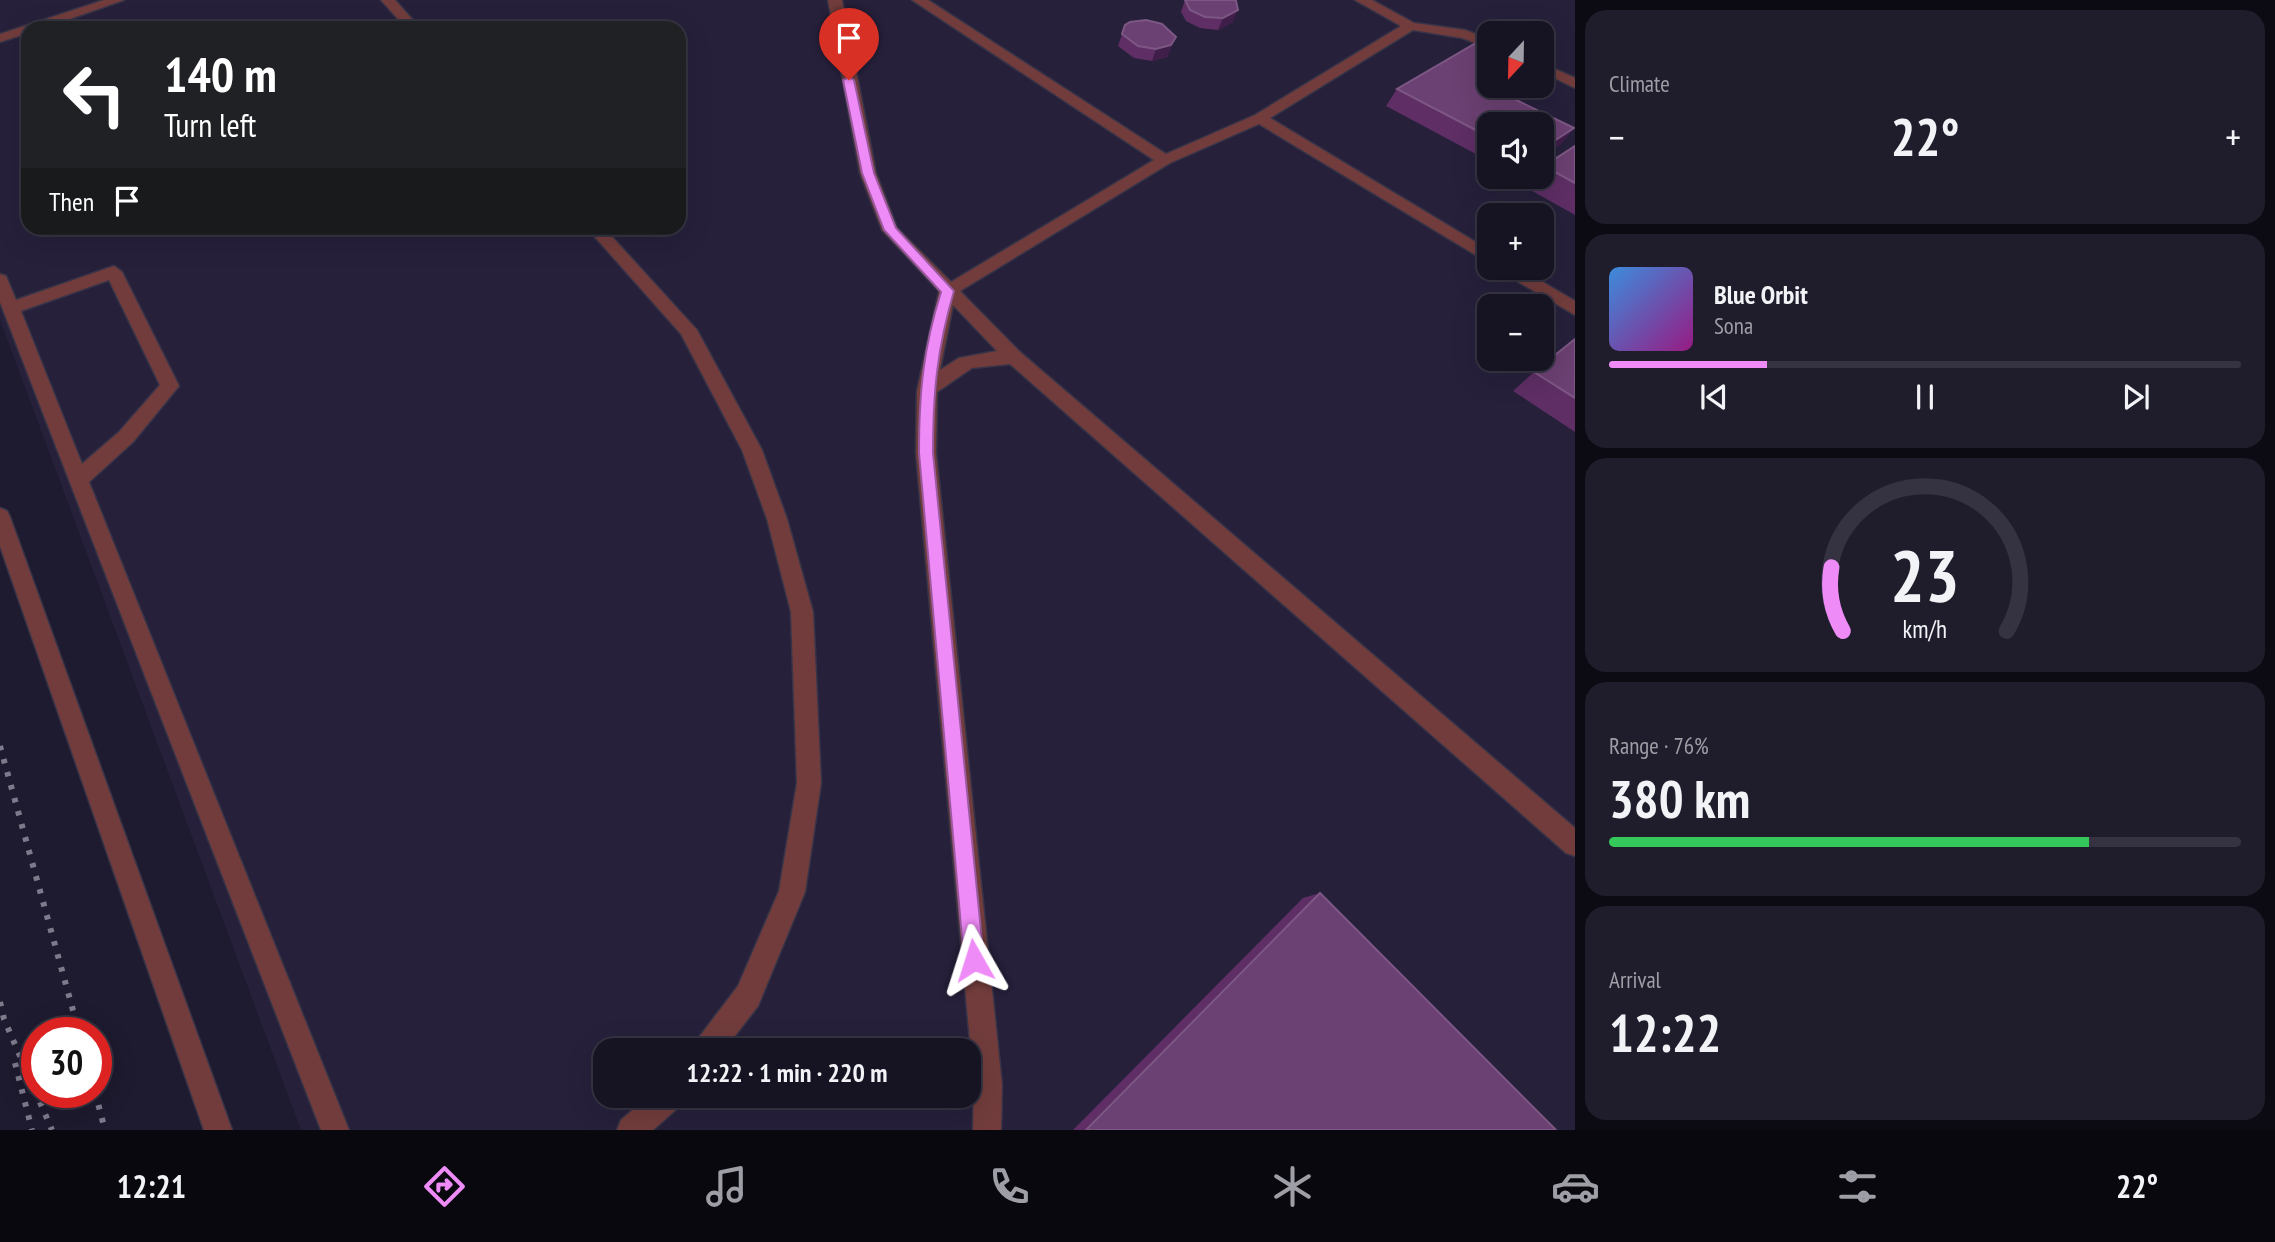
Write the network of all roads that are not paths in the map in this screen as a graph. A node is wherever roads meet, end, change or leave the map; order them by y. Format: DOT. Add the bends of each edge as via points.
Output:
graph roads {
  1 [pos="117,0"];
  2 [pos="388,0"];
  3 [pos="835,0"];
  4 [pos="919,0"];
  5 [pos="1362,0"];
  6 [pos="54,21"];
  7 [pos="407,21"];
  8 [pos="1411,26"];
  9 [pos="21,32"];
  10 [pos="0,38"];
  11 [pos="1477,39"];
  12 [pos="1554,73"];
  13 [pos="1575,83"];
  14 [pos="1260,118"];
  15 [pos="1164,160"];
  16 [pos="601,235"];
  17 [pos="1477,250"];
  18 [pos="0,280"];
  19 [pos="1527,280"];
  20 [pos="948,291"];
  21 [pos="11,308"];
  22 [pos="1575,309"];
  23 [pos="1014,357"];
  24 [pos="926,391"];
  25 [pos="79,479"];
  26 [pos="0,517"];
  27 [pos="1575,844"];
  28 [pos="716,1038"];
  29 [pos="656,1108"];
  30 [pos="218,1130"];
  31 [pos="335,1130"];
  32 [pos="631,1130"];
  33 [pos="987,1130"];
  1 -- 6 [label="street"];
  2 -- 7 [label="street"];
  3 -- 20 [label="street" via="868,173 890,230"];
  4 -- 15 [label="street"];
  5 -- 8 [label="street"];
  8 -- 11 [label="street"];
  8 -- 14 [label="street"];
  9 -- 10 [label="street"];
  12 -- 13 [label="street"];
  14 -- 15 [label="street"];
  14 -- 17 [label="street"];
  15 -- 20 [label="street"];
  16 -- 28 [label="street" via="688,330 752,450 777,519 802,612 809,783 792,892 748,996"];
  18 -- 21 [label="street"];
  19 -- 22 [label="street"];
  20 -- 23 [label="street"];
  20 -- 24 [label="street" via="935,333"];
  21 -- 25 [label="street"];
  21 -- 25 [label="street" via="114,272 170,386 126,437"];
  23 -- 24 [label="street" via="976,358 954,367"];
  23 -- 27 [label="street"];
  24 -- 33 [label="street" via="926,453 988,1085"];
  25 -- 31 [label="street"];
  26 -- 30 [label="street"];
  29 -- 32 [label="street"];
}
